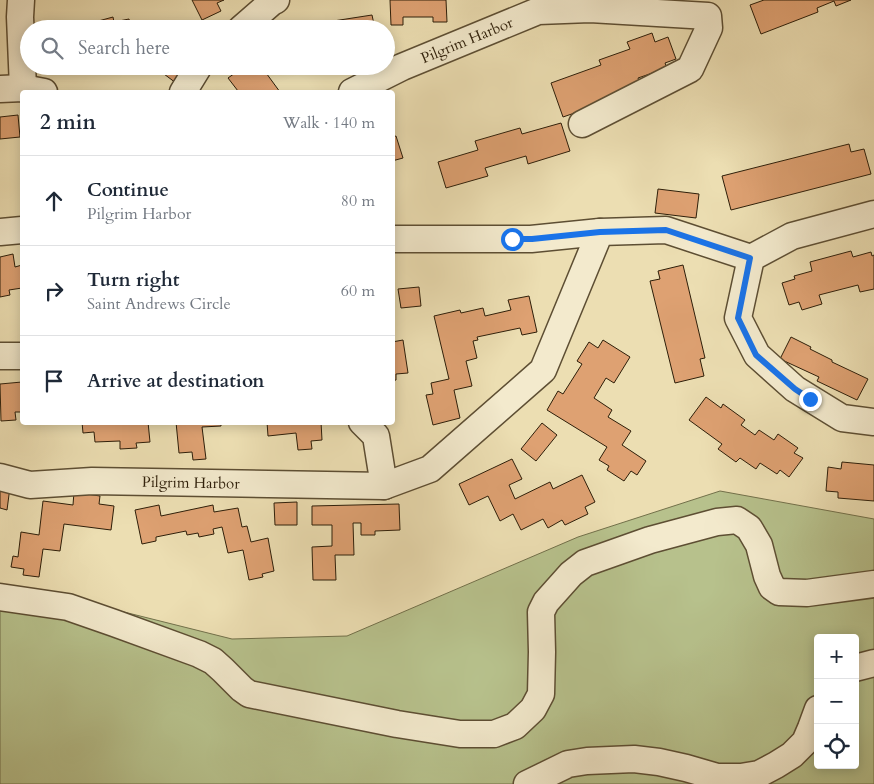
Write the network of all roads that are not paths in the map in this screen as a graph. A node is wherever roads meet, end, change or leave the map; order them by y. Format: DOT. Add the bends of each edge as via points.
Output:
graph roads {
  1 [pos="276,0"];
  2 [pos="14,11"];
  3 [pos="251,20"];
  4 [pos="20,70"];
  5 [pos="395,70"];
  6 [pos="20,75"];
  7 [pos="194,75"];
  8 [pos="386,75"];
  9 [pos="22,90"];
  10 [pos="184,90"];
  11 [pos="356,90"];
  12 [pos="582,124"];
  13 [pos="874,214"];
  14 [pos="20,230"];
  15 [pos="0,232"];
  16 [pos="600,232"];
  17 [pos="395,238"];
  18 [pos="750,258"];
  19 [pos="0,356"];
  20 [pos="20,356"];
  21 [pos="874,422"];
  22 [pos="365,425"];
  23 [pos="0,477"];
  24 [pos="384,486"];
  25 [pos="874,584"];
  26 [pos="0,596"];
  27 [pos="874,663"];
  28 [pos="859,667"];
  29 [pos="814,720"];
  30 [pos="527,784"];
  1 -- 3 [label="street"];
  2 -- 4 [label="street"];
  5 -- 12 [label="street, Pilgrim Harbor" via="538,11 590,9 708,16 709,28 690,69"];
  6 -- 9 [label="street"];
  7 -- 10 [label="street"];
  8 -- 11 [label="street, Pilgrim Harbor"];
  13 -- 18 [label="street" via="792,236"];
  14 -- 15 [label="street"];
  16 -- 17 [label="street" via="532,239"];
  16 -- 18 [label="street" via="666,230"];
  16 -- 24 [label="street, Pilgrim Harbor" via="543,370 430,469"];
  18 -- 21 [label="street" via="738,318 756,355 795,389 842,418"];
  19 -- 20 [label="street"];
  22 -- 24 [label="street" via="376,436"];
  23 -- 24 [label="street, Pilgrim Harbor" via="30,485 92,481"];
  25 -- 26 [label="street" via="807,594 779,592 772,587 767,576 759,545 749,528 737,520 716,522 650,540 585,563 551,596 541,612 541,694 533,709 515,726 494,734 424,729 248,694 213,661 199,654 68,607"];
  27 -- 28 [label="street"];
  29 -- 30 [label="street" via="804,742 792,755 759,774 717,777 659,762 634,759 587,761 568,764"];
}
